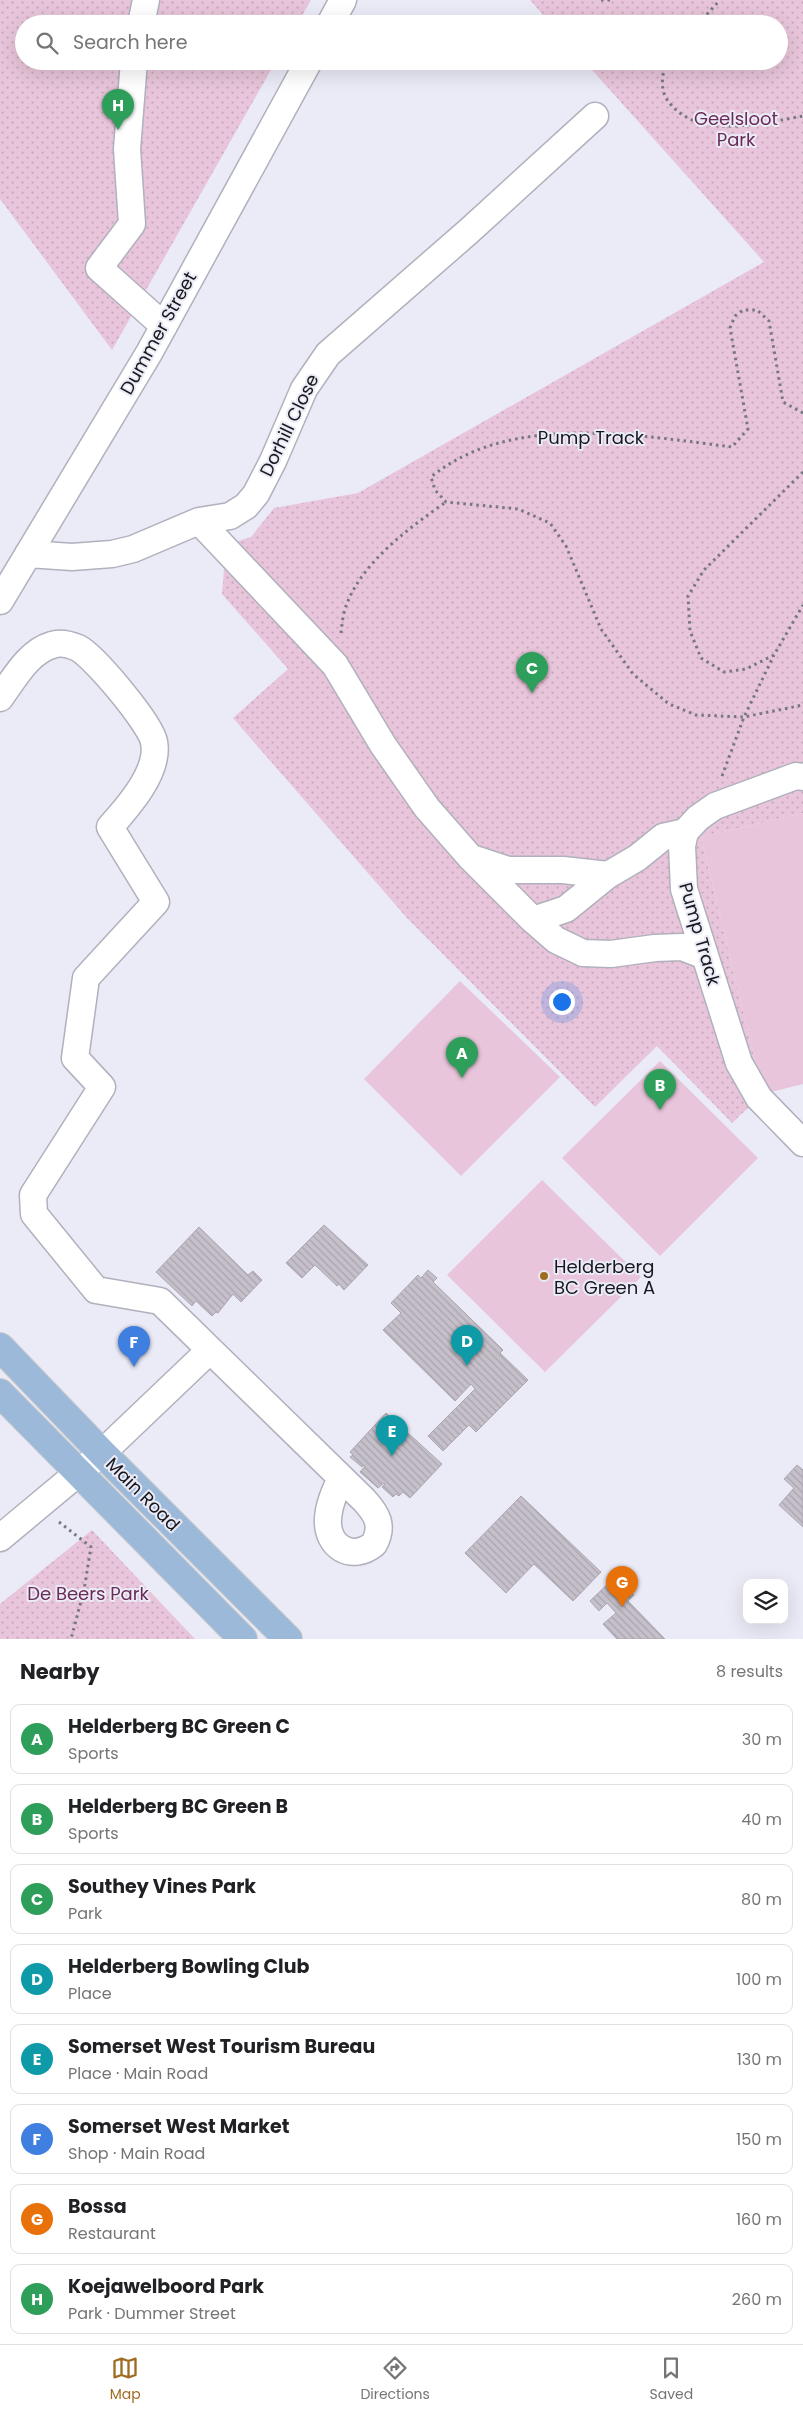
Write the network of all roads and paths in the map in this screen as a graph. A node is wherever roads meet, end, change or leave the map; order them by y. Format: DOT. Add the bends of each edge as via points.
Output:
graph roads {
  1 [pos="146,0"];
  2 [pos="343,0"];
  3 [pos="601,0"];
  4 [pos="612,0"];
  5 [pos="720,0"];
  6 [pos="143,15"];
  7 [pos="335,15"];
  8 [pos="706,15"];
  9 [pos="133,70"];
  10 [pos="304,70"];
  11 [pos="663,70"];
  12 [pos="595,116"];
  13 [pos="803,116"];
  14 [pos="164,326"];
  15 [pos="803,414"];
  16 [pos="803,472"];
  17 [pos="446,502"];
  18 [pos="199,521"];
  19 [pos="28,554"];
  20 [pos="0,601"];
  21 [pos="803,605"];
  22 [pos="774,655"];
  23 [pos="335,665"];
  24 [pos="0,698"];
  25 [pos="803,705"];
  26 [pos="744,717"];
  27 [pos="803,776"];
  28 [pos="715,806"];
  29 [pos="685,832"];
  30 [pos="470,857"];
  31 [pos="608,875"];
  32 [pos="533,920"];
  33 [pos="705,956"];
  34 [pos="803,1143"];
  35 [pos="0,1347"];
  36 [pos="209,1351"];
  37 [pos="0,1393"];
  38 [pos="102,1453"];
  39 [pos="78,1473"];
  40 [pos="341,1478"];
  41 [pos="39,1506"];
  42 [pos="0,1538"];
  43 [pos="71,1639"];
  44 [pos="243,1639"];
  45 [pos="288,1639"];
  1 -- 6 [label="street"];
  2 -- 7 [label="street"];
  3 -- 4 [label="path"];
  5 -- 8 [label="path"];
  9 -- 14 [label="street" via="127,149 132,224 99,268"];
  10 -- 14 [label="street, Dummer Street"];
  11 -- 13 [label="path" via="663,94 675,111 698,123 743,127"];
  12 -- 18 [label="street, Dorhill Close" via="328,354 304,389 251,500 230,516"];
  14 -- 19 [label="street, Dummer Street"];
  15 -- 17 [label="path, Pump Track" via="783,402 769,321 757,310 743,310 735,316 730,328 748,429 732,446 651,437 547,433 500,441 446,464 431,477 435,490"];
  16 -- 22 [label="path" via="704,570 688,596 690,631 701,658 724,672 746,669"];
  17 -- 23 [label="path" via="410,528 369,566 346,606"];
  17 -- 26 [label="path" via="518,509 550,523 566,546 600,629 633,674 669,704 696,715"];
  18 -- 19 [label="street, Dorhill Close" via="133,549 112,554 72,557"];
  18 -- 23 [label="street"];
  19 -- 20 [label="street, Dummer Street"];
  21 -- 22 [label="path"];
  22 -- 26 [label="path"];
  23 -- 30 [label="street" via="426,808"];
  24 -- 36 [label="street" via="32,656 54,644 64,644 91,657 142,717 155,742 146,779 110,827 156,902 86,978 75,1058 102,1087 33,1195 34,1214 96,1290 160,1301"];
  25 -- 26 [label="path"];
  26 -- 28 [label="path" via="718,786"];
  27 -- 28 [label="street"];
  28 -- 29 [label="street"];
  29 -- 31 [label="street" via="663,837"];
  29 -- 33 [label="street, Pump Track" via="682,846 684,890"];
  30 -- 31 [label="street" via="508,870 563,870"];
  30 -- 32 [label="street"];
  31 -- 32 [label="street" via="566,909"];
  32 -- 33 [label="street" via="556,940 583,953 611,954 682,947"];
  33 -- 34 [label="street, Pump Track" via="739,1063 759,1098"];
  35 -- 38 [label="main road, Main Road"];
  36 -- 38 [label="street"];
  36 -- 40 [label="street"];
  37 -- 39 [label="main road, Main Road"];
  38 -- 39 [label="street"];
  38 -- 45 [label="main road, Main Road"];
  39 -- 41 [label="street"];
  39 -- 44 [label="main road, Main Road"];
  41 -- 42 [label="street"];
  41 -- 43 [label="path" via="91,1547"];
}
